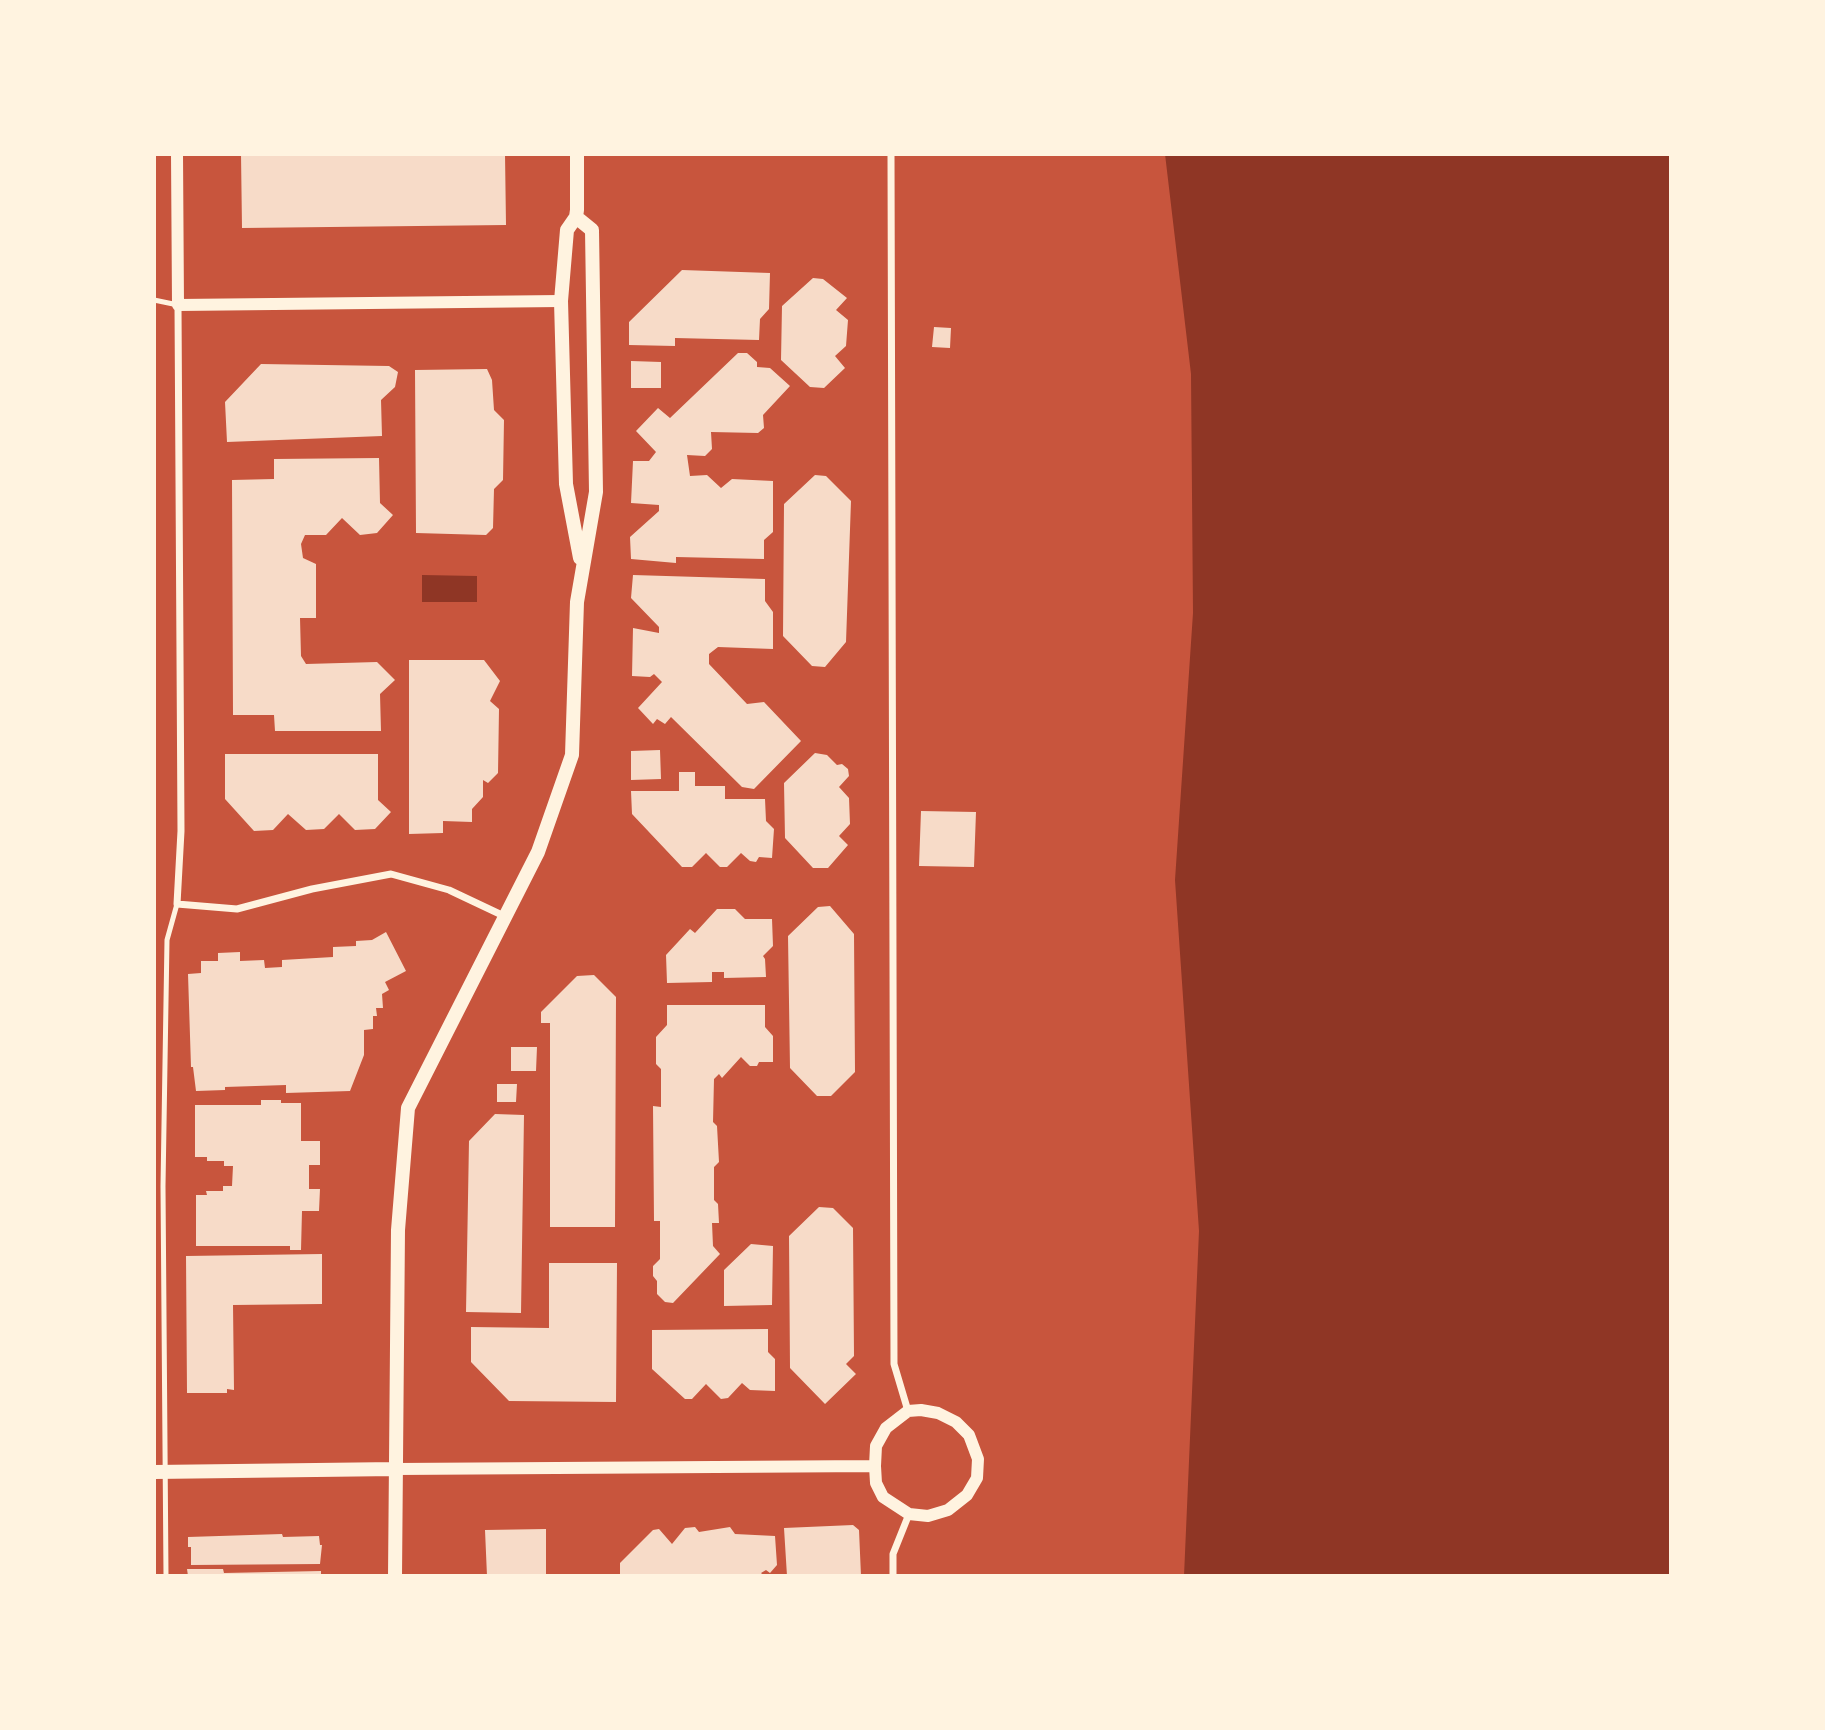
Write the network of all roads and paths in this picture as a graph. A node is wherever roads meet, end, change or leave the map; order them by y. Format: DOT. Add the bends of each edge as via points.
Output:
graph roads {
  1 [pos="177,154"];
  2 [pos="577,154"];
  3 [pos="891,154"];
  4 [pos="576,217"];
  5 [pos="154,300"];
  6 [pos="561,301"];
  7 [pos="178,305"];
  8 [pos="582,566"];
  9 [pos="177,904"];
  10 [pos="504,916"];
  11 [pos="908,1411"];
  12 [pos="875,1466"];
  13 [pos="396,1469"];
  14 [pos="160,1472"];
  15 [pos="909,1514"];
  16 [pos="166,1576"];
  17 [pos="396,1576"];
  18 [pos="893,1576"];
  1 -- 7 [label="street"];
  2 -- 4 [label="main road"];
  3 -- 11 [label="street" via="894,1364"];
  4 -- 6 [label="main road" via="567,230"];
  4 -- 8 [label="main road" via="593,230 596,492"];
  5 -- 7 [label="lane"];
  6 -- 7 [label="street"];
  6 -- 8 [label="main road" via="566,484"];
  7 -- 9 [label="street"];
  8 -- 10 [label="main road" via="572,755 538,852"];
  9 -- 10 [label="street" via="237,909 391,874 449,890"];
  9 -- 14 [label="lane" via="166,953"];
  10 -- 13 [label="main road" via="408,1108 398,1230"];
  11 -- 12 [label="street" via="886,1428 876,1446"];
  11 -- 15 [label="street" via="937,1413 956,1422 969,1435 978,1459 977,1478 967,1495 948,1510 928,1516"];
  12 -- 13 [label="street"];
  12 -- 15 [label="street" via="883,1497"];
  13 -- 14 [label="main road"];
  13 -- 17 [label="main road"];
  14 -- 16 [label="lane"];
  15 -- 18 [label="street" via="894,1554"];
}
